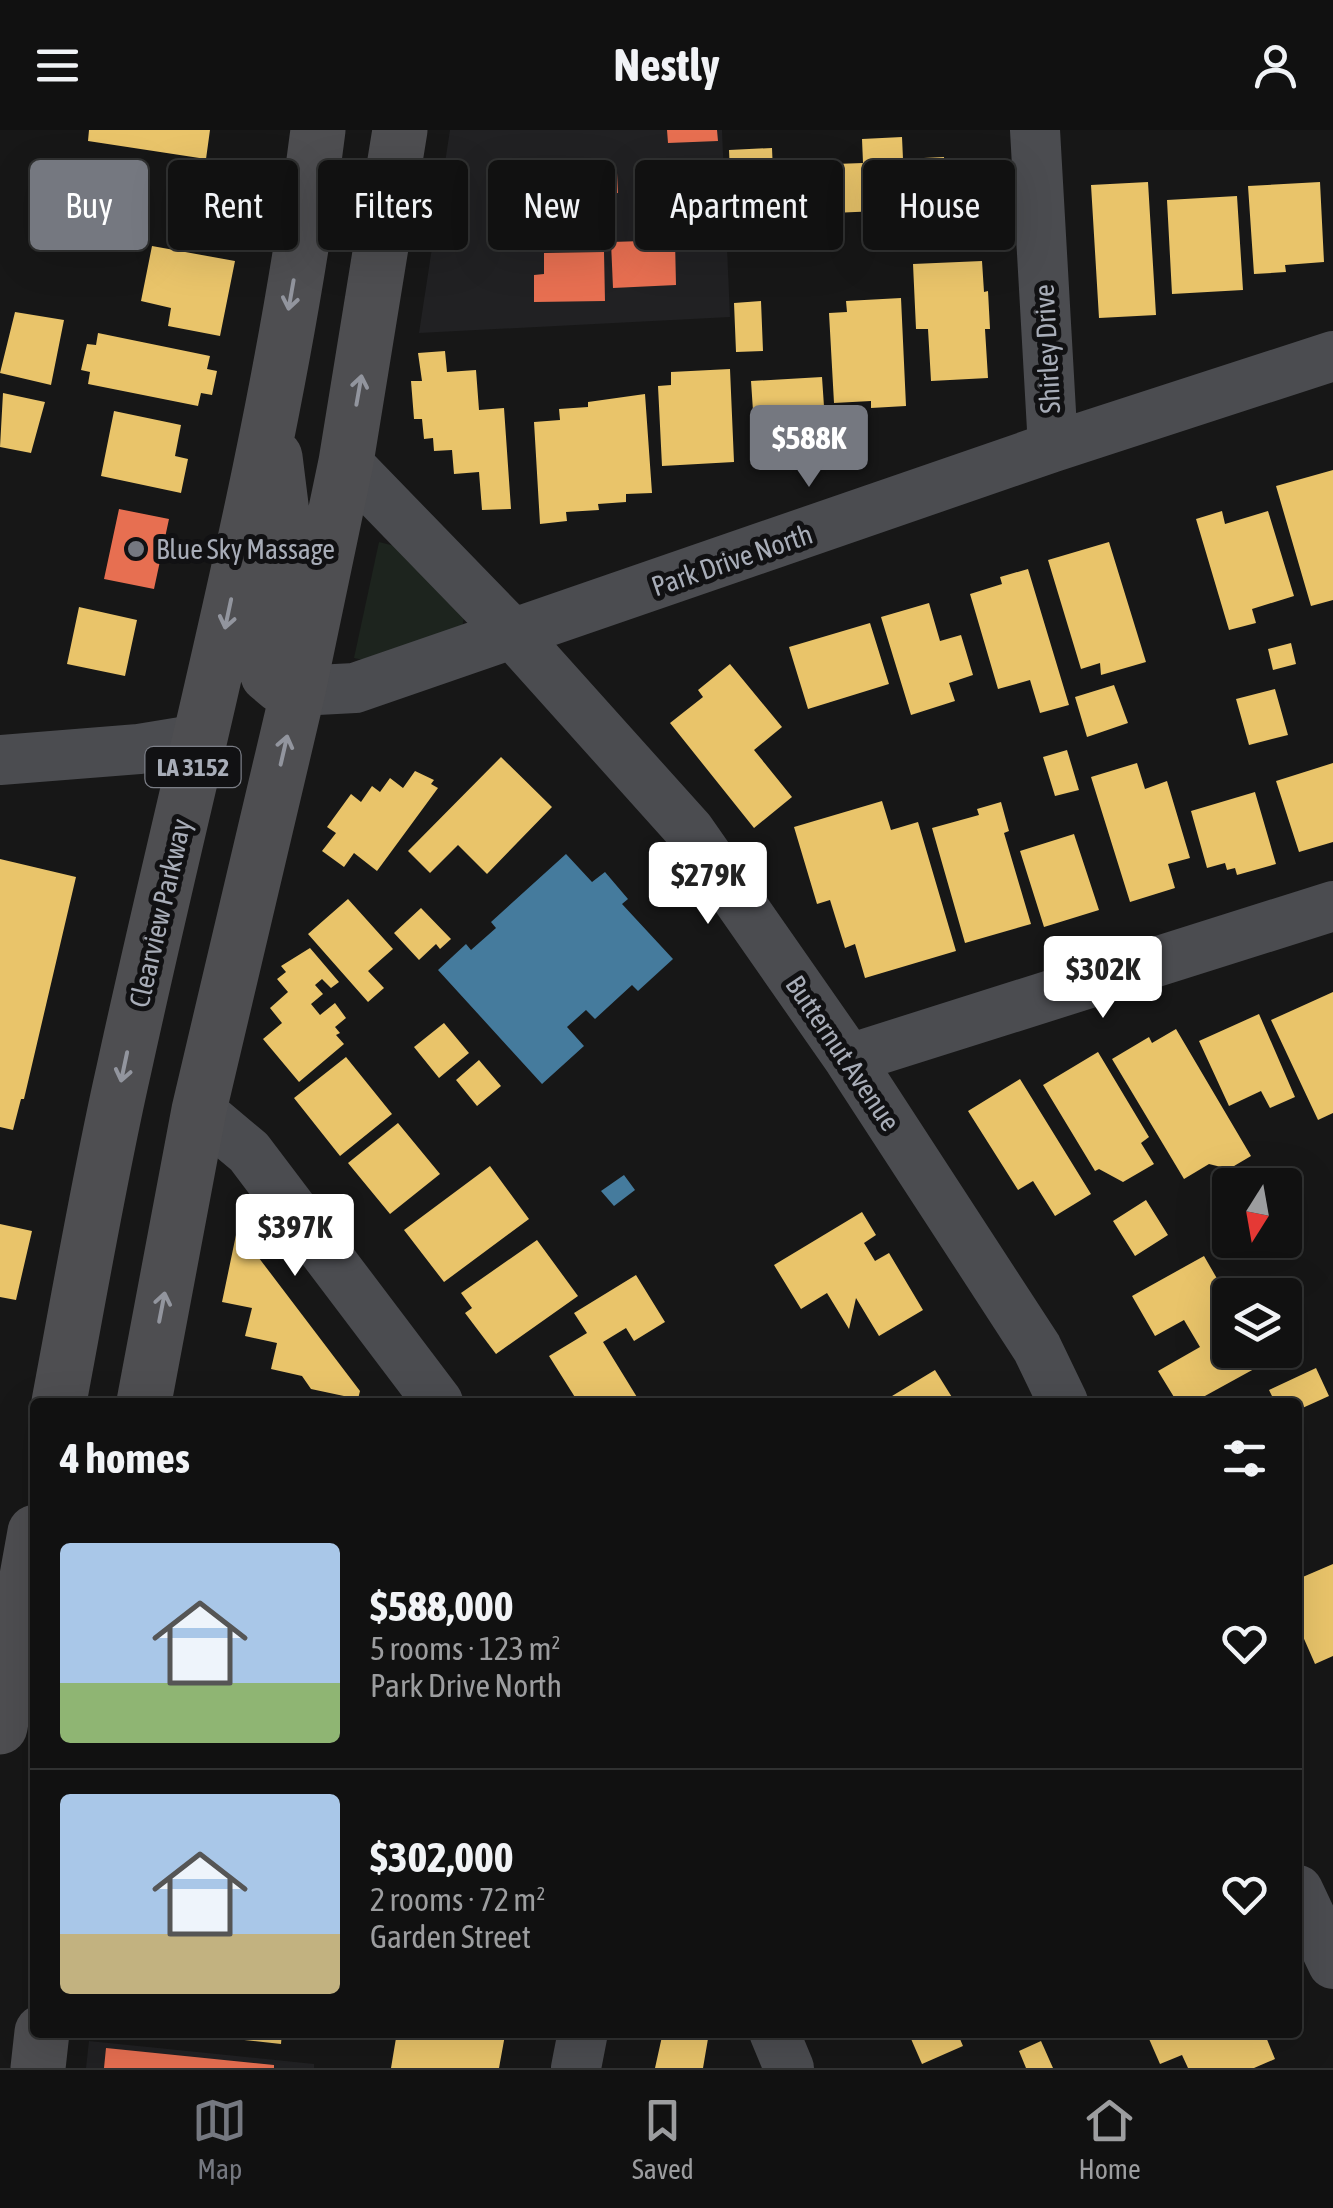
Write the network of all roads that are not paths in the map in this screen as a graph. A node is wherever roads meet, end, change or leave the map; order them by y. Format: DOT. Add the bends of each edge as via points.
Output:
graph roads {
  1 [pos="318,130"];
  2 [pos="400,130"];
  3 [pos="1035,130"];
  4 [pos="1333,356"];
  5 [pos="269,416"];
  6 [pos="1053,447"];
  7 [pos="346,462"];
  8 [pos="514,636"];
  9 [pos="298,691"];
  10 [pos="200,739"];
  11 [pos="0,760"];
  12 [pos="1333,906"];
  13 [pos="216,1041"];
  14 [pos="849,1059"];
  15 [pos="199,1110"];
  16 [pos="60,1398"];
  17 [pos="145,1398"];
  18 [pos="435,1398"];
  19 [pos="1061,1398"];
  20 [pos="30,1560"];
  21 [pos="0,1727"];
  22 [pos="1302,1898"];
  23 [pos="1333,1964"];
  24 [pos="41,2038"];
  25 [pos="582,2038"];
  26 [pos="776,2038"];
  27 [pos="38,2068"];
  28 [pos="576,2068"];
  29 [pos="789,2068"];
  1 -- 5 [label="highway, Clearview Parkway / LA 3152, one-way"];
  7 -- 2 [label="highway, LA 3152, one-way"];
  3 -- 6 [label="street, Shirley Drive"];
  4 -- 6 [label="street, Park Drive North"];
  5 -- 9 [label="highway" via="285,537 262,654 268,675"];
  5 -- 10 [label="highway, Clearview Parkway / LA 3152, one-way"];
  6 -- 8 [label="street, Park Drive North"];
  7 -- 8 [label="street, Butternut Avenue"];
  7 -- 9 [label="highway, LA 3152"];
  8 -- 9 [label="street, Park Drive North" via="355,688"];
  8 -- 14 [label="street, Butternut Avenue" via="690,832"];
  13 -- 9 [label="highway, LA 3152, one-way"];
  10 -- 11 [label="street"];
  10 -- 13 [label="highway" via="231,746 243,758 244,775 214,899"];
  10 -- 16 [label="highway, Clearview Parkway / LA 3152, one-way" via="123,1071"];
  12 -- 14 [label="street"];
  13 -- 15 [label="highway, LA 3152"];
  14 -- 19 [label="street, Butternut Avenue" via="1037,1348"];
  17 -- 15 [label="highway, LA 3152, one-way"];
  15 -- 18 [label="street" via="249,1152"];
  20 -- 21 [label="highway"];
  22 -- 23 [label="street"];
  24 -- 27 [label="highway"];
  25 -- 28 [label="street"];
  26 -- 29 [label="street"];
}
